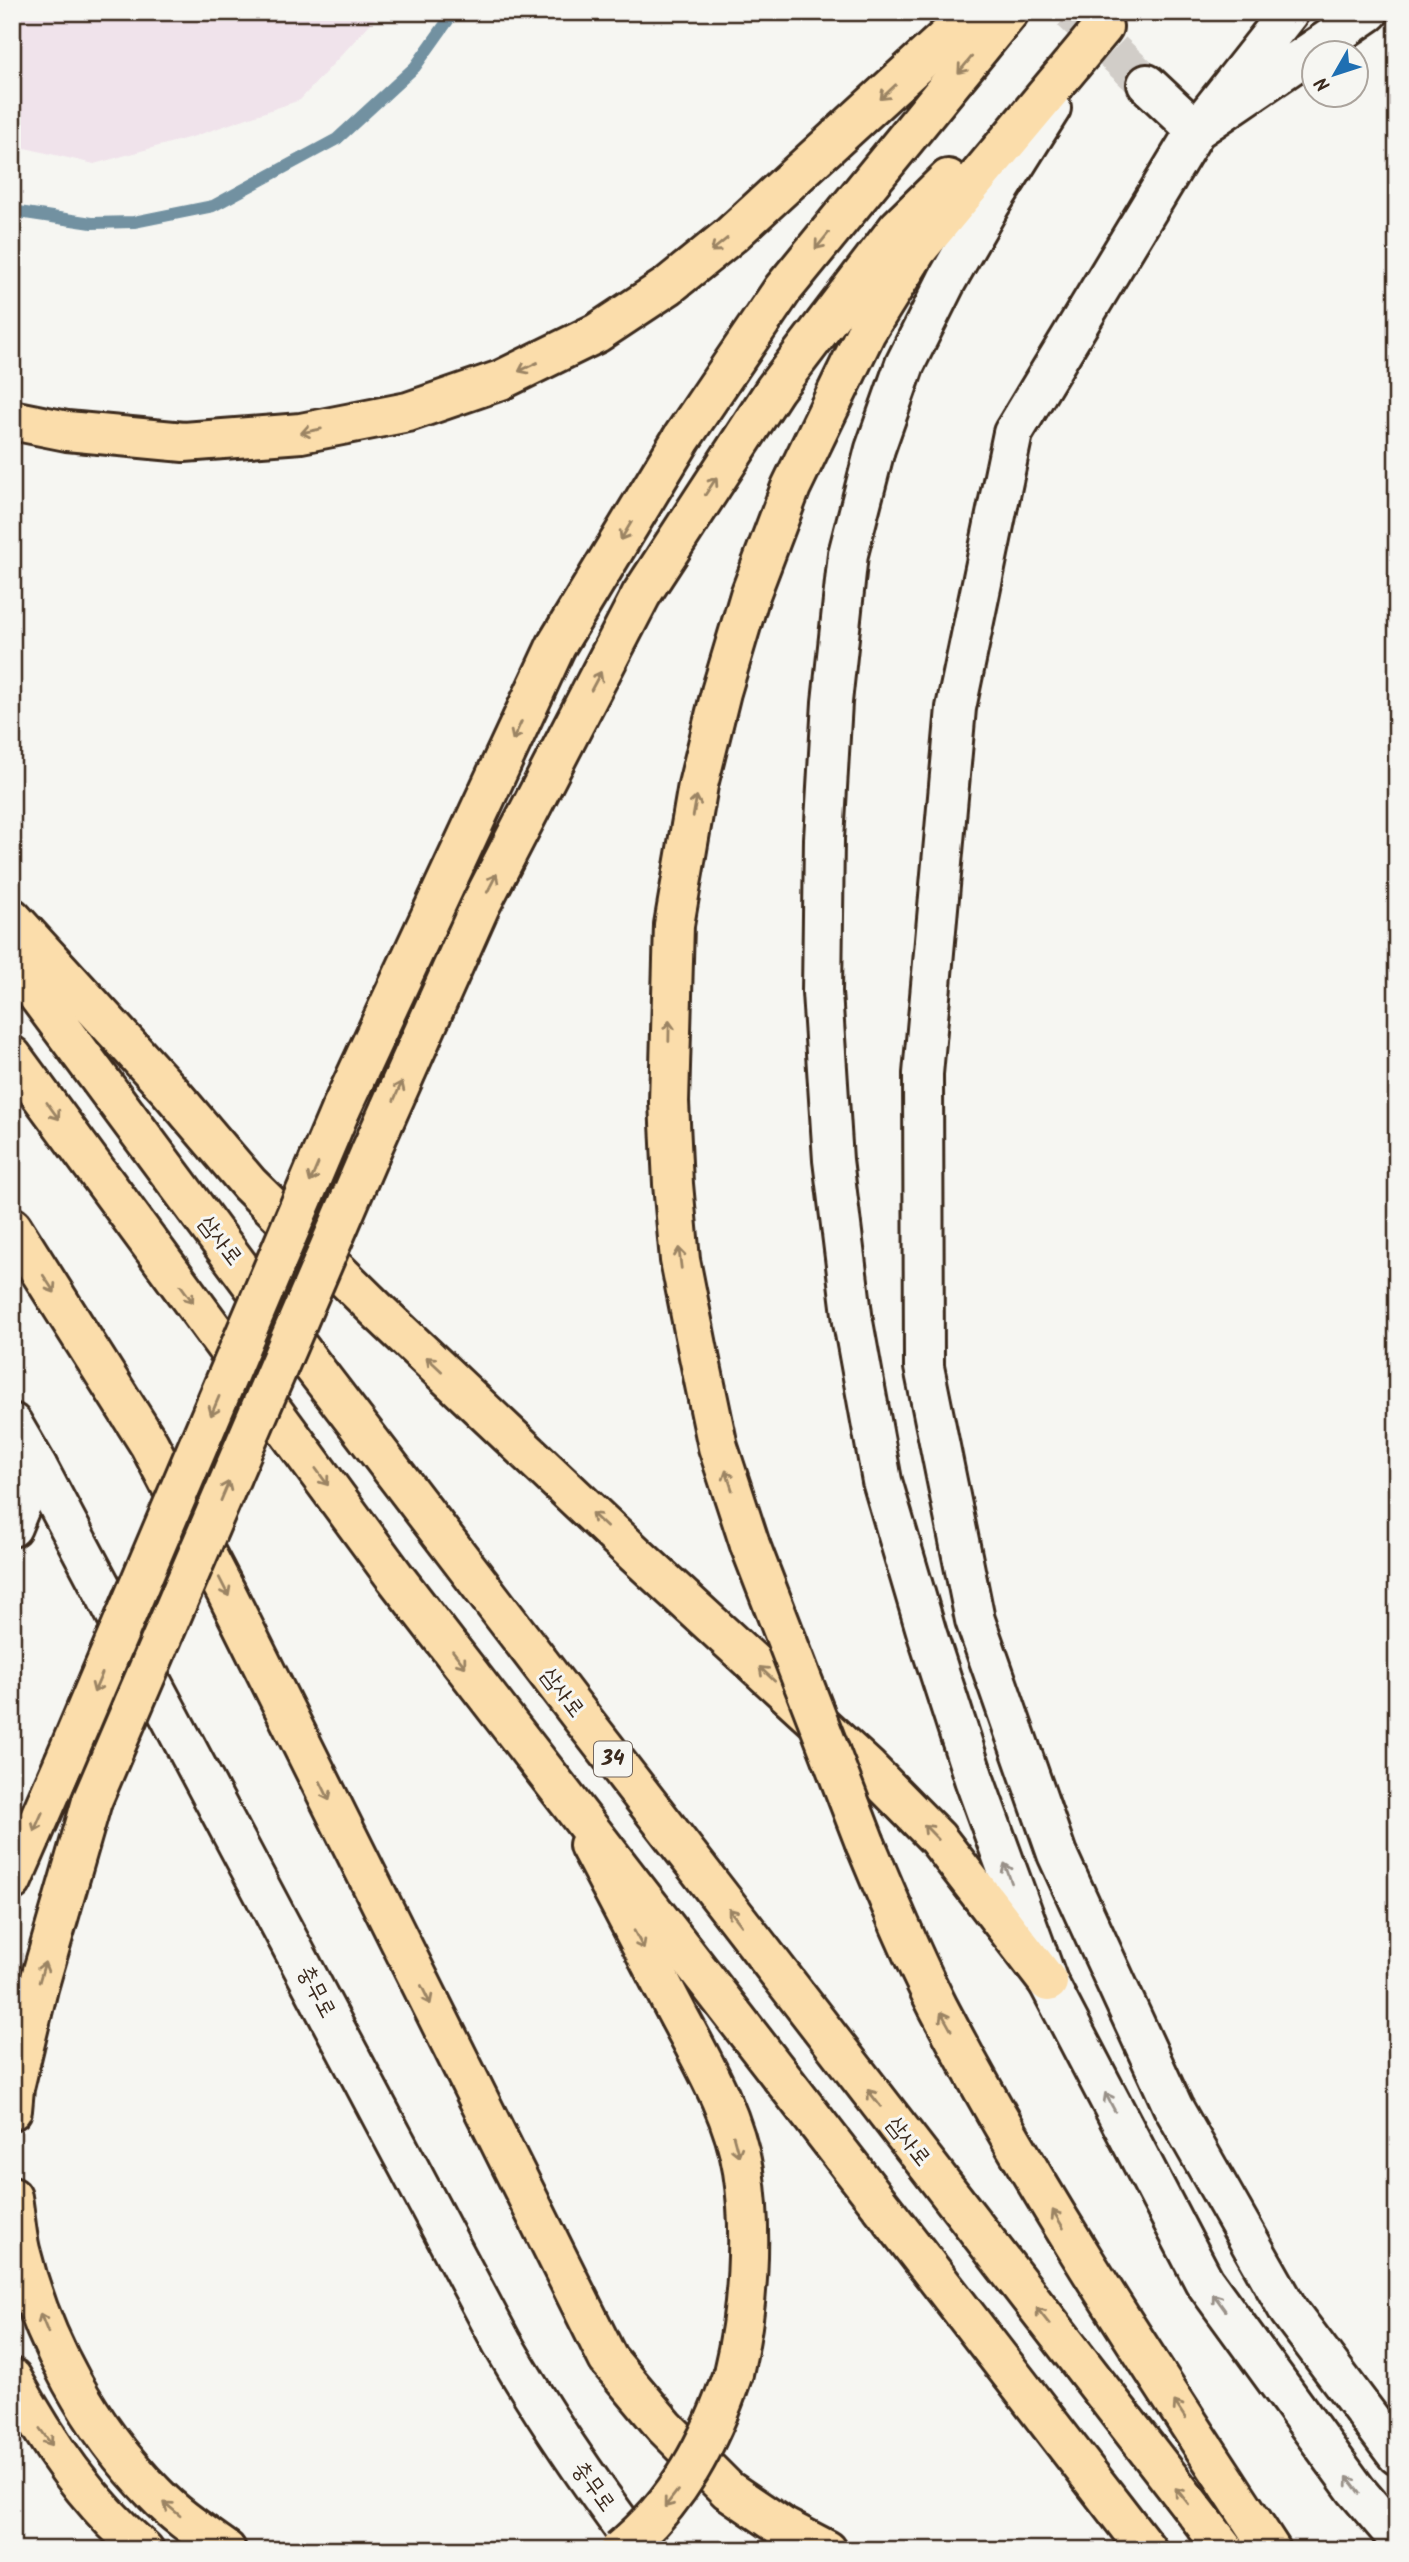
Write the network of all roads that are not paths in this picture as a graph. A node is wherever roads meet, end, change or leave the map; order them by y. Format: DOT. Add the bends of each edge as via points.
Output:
graph roads {
  1 [pos="974,12"];
  2 [pos="1009,12"];
  3 [pos="1289,12"];
  4 [pos="1369,12"];
  5 [pos="1111,20"];
  6 [pos="1147,84"];
  7 [pos="1196,130"];
  8 [pos="12,420"];
  9 [pos="12,918"];
  10 [pos="12,961"];
  11 [pos="12,1056"];
  12 [pos="12,1227"];
  13 [pos="12,1423"];
  14 [pos="37,1466"];
  15 [pos="12,1527"];
  16 [pos="562,1793"];
  17 [pos="12,1881"];
  18 [pos="1048,1982"];
  19 [pos="12,2110"];
  20 [pos="12,2197"];
  21 [pos="12,2378"];
  22 [pos="1397,2455"];
  23 [pos="1397,2538"];
  24 [pos="144,2550"];
  25 [pos="226,2550"];
  26 [pos="620,2550"];
  27 [pos="640,2550"];
  28 [pos="827,2550"];
  29 [pos="1147,2550"];
  30 [pos="1225,2550"];
  31 [pos="1271,2550"];
  1 -- 8 [label="main road, one-way" via="731,235 668,286 597,333 501,380 408,412 301,433 184,442 67,431"];
  2 -- 17 [label="main road, one-way, bridge" via="783,289 682,438 556,646 340,1111"];
  3 -- 7 [label="street"];
  4 -- 7 [label="street"];
  18 -- 5 [label="street, one-way" via="974,1779 883,1481 853,1322 833,1160 822,992 824,839 832,702 848,554 875,449 905,364 947,280 990,205"];
  19 -- 5 [label="main road, one-way, bridge" via="38,1988 92,1801 480,906 641,595 775,389 898,228"];
  31 -- 5 [label="main road, one-way, bridge" via="1040,2190 938,2007 865,1843 750,1545 718,1447 680,1260 668,1102 674,925 698,785 750,595 791,487 866,332 917,250"];
  6 -- 7 [label="street"];
  7 -- 22 [label="street" via="1013,433 956,708 923,1074 924,1367 975,1620 1057,1854 1173,2108 1289,2311"];
  18 -- 9 [label="main road, one-way" via="937,1838 868,1768 379,1312 259,1193"];
  30 -- 10 [label="main road, 삼사로 / 34, one-way" via="378,1451"];
  11 -- 16 [label="main road, one-way" via="395,1577"];
  12 -- 28 [label="main road, one-way" via="155,1456 608,2359 665,2427 728,2490"];
  13 -- 14 [label="street, 충무로"];
  14 -- 15 [label="street"];
  14 -- 27 [label="street, 충무로" via="502,2343 558,2437"];
  16 -- 26 [label="main road, one-way, bridge" via="713,2082 743,2171 746,2210 747,2295 733,2373 690,2472 648,2525"];
  16 -- 29 [label="main road"];
  23 -- 18 [label="street, one-way" via="1356,2490 1204,2281"];
  25 -- 20 [label="main road, one-way" via="155,2495 73,2385 35,2298 20,2249"];
  21 -- 24 [label="main road, one-way" via="40,2428 87,2492"];
}
